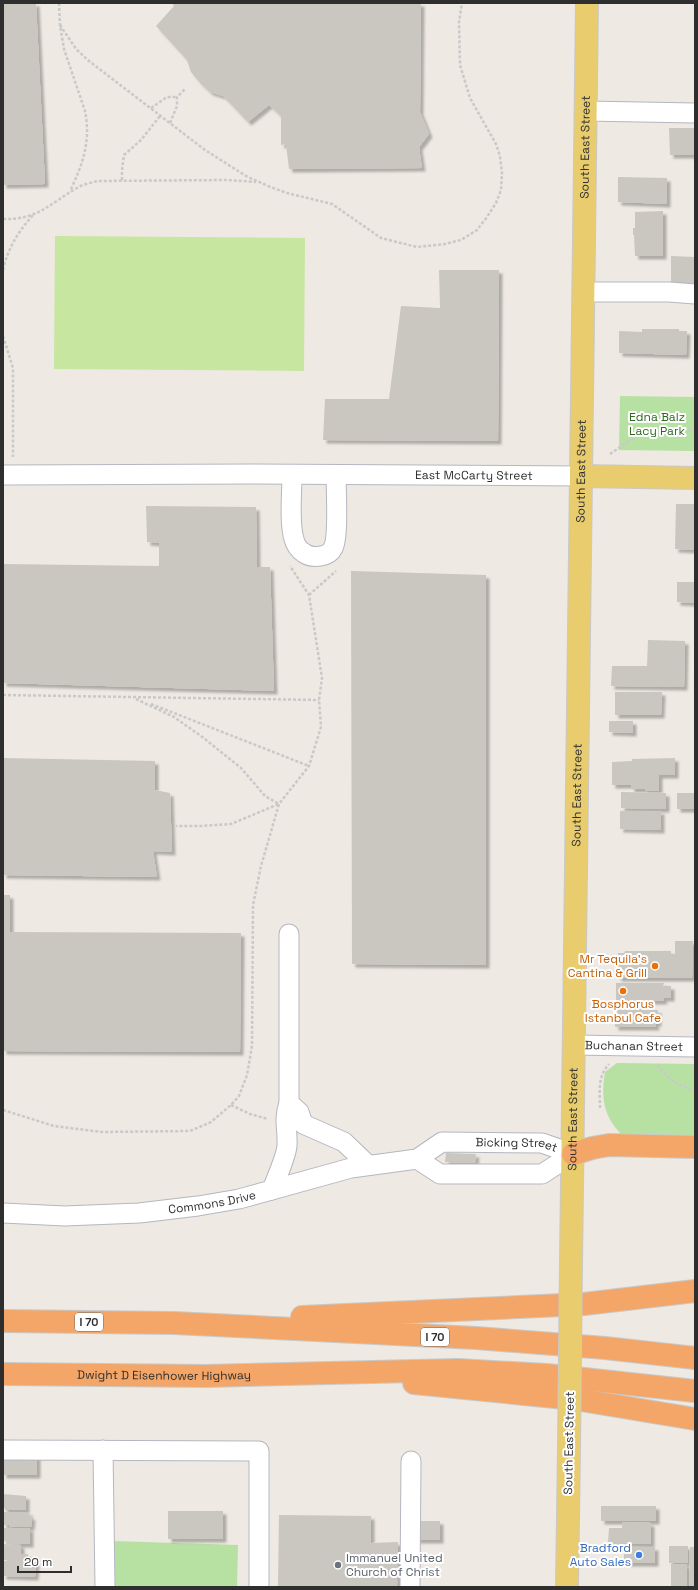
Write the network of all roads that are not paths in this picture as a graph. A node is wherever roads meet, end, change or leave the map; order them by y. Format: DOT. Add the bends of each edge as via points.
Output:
graph roads {
  1 [pos="587,3"];
  2 [pos="585,111"];
  3 [pos="695,113"];
  4 [pos="583,292"];
  5 [pos="695,294"];
  6 [pos="292,474"];
  7 [pos="8,475"];
  8 [pos="336,475"];
  9 [pos="581,476"];
  10 [pos="695,478"];
  11 [pos="289,934"];
  12 [pos="573,1045"];
  13 [pos="695,1047"];
  14 [pos="289,1103"];
  15 [pos="695,1147"];
  16 [pos="573,1154"];
  17 [pos="417,1160"];
  18 [pos="368,1165"];
  19 [pos="272,1190"];
  20 [pos="3,1213"];
  21 [pos="695,1290"];
  22 [pos="3,1321"];
  23 [pos="174,1323"];
  24 [pos="695,1358"];
  25 [pos="3,1374"];
  26 [pos="326,1374"];
  27 [pos="695,1391"];
  28 [pos="695,1419"];
  29 [pos="3,1450"];
  30 [pos="103,1450"];
  31 [pos="411,1461"];
  32 [pos="105,1587"];
  33 [pos="259,1587"];
  34 [pos="410,1587"];
  35 [pos="567,1587"];
  1 -- 2 [label="main road, South East Street"];
  2 -- 3 [label="street"];
  2 -- 4 [label="main road, South East Street"];
  4 -- 5 [label="street"];
  4 -- 9 [label="main road, South East Street"];
  6 -- 7 [label="street, East McCarty Street"];
  6 -- 8 [label="street, East McCarty Street"];
  6 -- 8 [label="street" via="294,539 305,554 320,556 330,553 334,547"];
  8 -- 9 [label="street, East McCarty Street"];
  9 -- 10 [label="main road, East McCarty Street"];
  9 -- 12 [label="main road, South East Street"];
  11 -- 14 [label="street"];
  12 -- 13 [label="street, Buchanan Street"];
  12 -- 16 [label="main road, South East Street"];
  14 -- 18 [label="street" via="299,1112 303,1124 344,1142"];
  14 -- 19 [label="street" via="285,1114 287,1147"];
  15 -- 16 [label="highway" via="609,1145"];
  16 -- 17 [label="street, Bicking Street" via="542,1144 442,1142"];
  16 -- 17 [label="street, Bicking Street" via="542,1174 440,1174"];
  16 -- 35 [label="main road, South East Street, bridge"];
  17 -- 18 [label="street, Commons Drive"];
  18 -- 19 [label="street, Commons Drive"];
  19 -- 20 [label="street, Commons Drive" via="232,1201 149,1212 65,1216"];
  21 -- 23 [label="highway" via="584,1304"];
  22 -- 23 [label="highway, I 70"];
  23 -- 24 [label="highway, I 70" via="514,1340"];
  25 -- 26 [label="highway, Dwight D Eisenhower Highway"];
  26 -- 27 [label="highway" via="458,1370 547,1375"];
  26 -- 28 [label="highway" via="575,1399"];
  29 -- 30 [label="street"];
  30 -- 32 [label="street"];
  30 -- 33 [label="street" via="259,1451"];
  31 -- 34 [label="street"];
}
